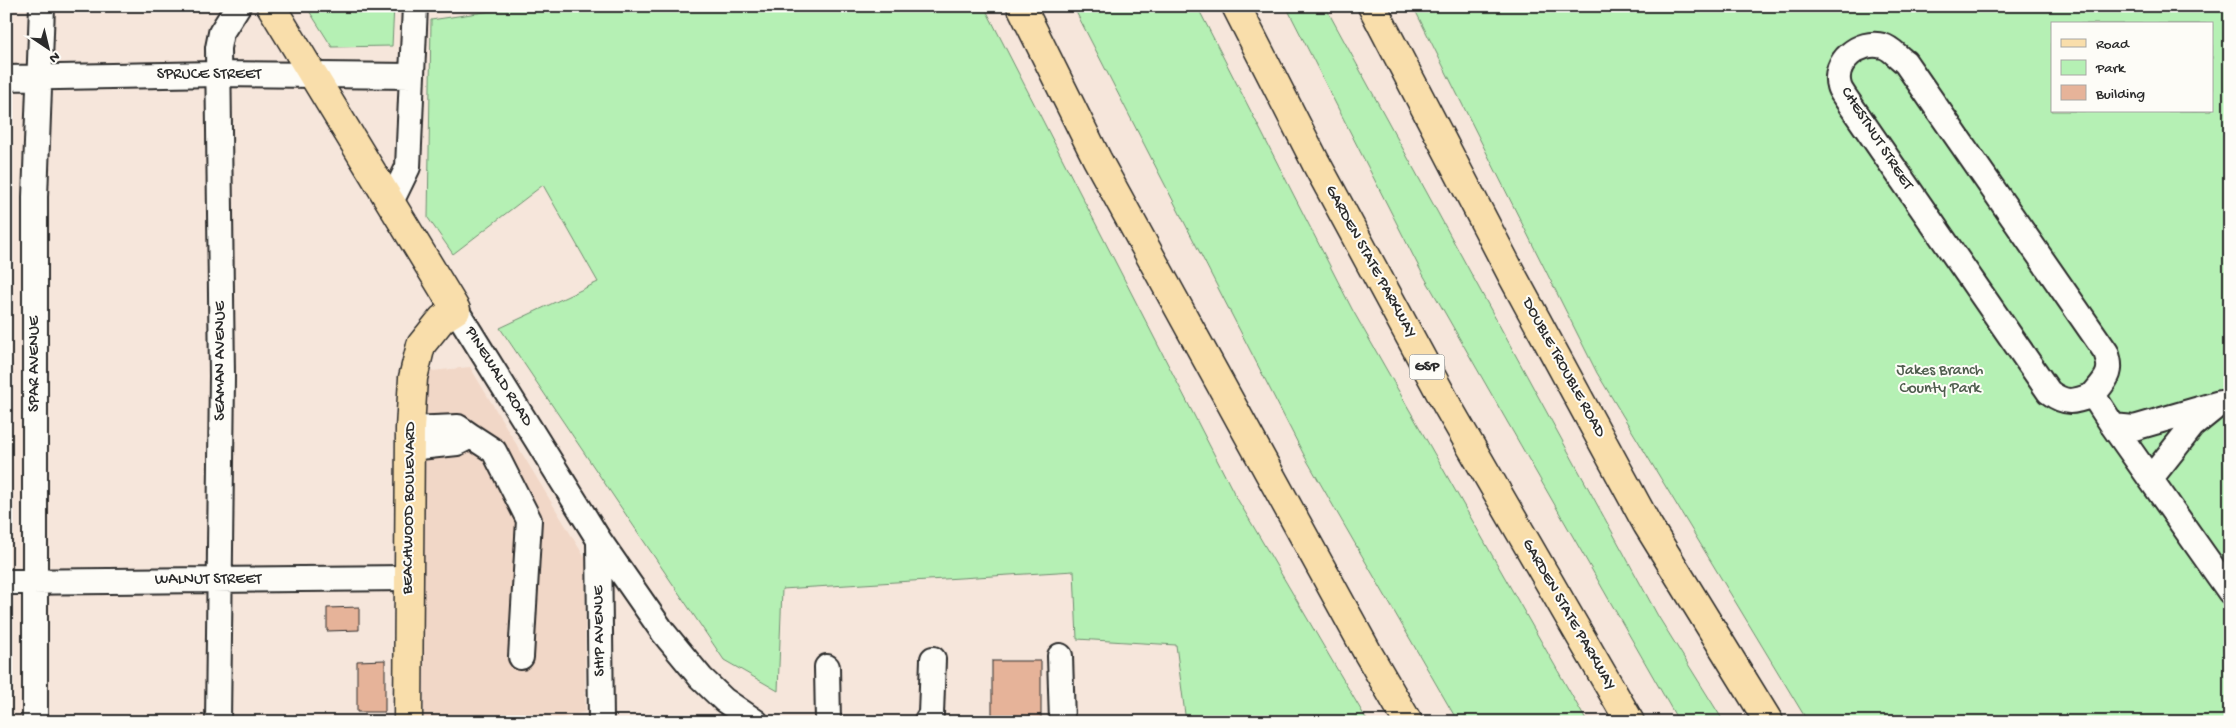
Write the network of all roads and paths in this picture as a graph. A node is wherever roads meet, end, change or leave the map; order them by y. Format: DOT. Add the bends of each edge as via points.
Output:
graph roads {
  1 [pos="42,6"];
  2 [pos="238,6"];
  3 [pos="271,6"];
  4 [pos="415,6"];
  5 [pos="1021,6"];
  6 [pos="1236,6"];
  7 [pos="1372,6"];
  8 [pos="217,74"];
  9 [pos="314,75"];
  10 [pos="412,76"];
  11 [pos="39,77"];
  12 [pos="6,78"];
  13 [pos="391,202"];
  14 [pos="456,310"];
  15 [pos="2093,394"];
  16 [pos="2225,403"];
  17 [pos="2113,426"];
  18 [pos="410,438"];
  19 [pos="2151,478"];
  20 [pos="599,540"];
  21 [pos="409,578"];
  22 [pos="218,580"];
  23 [pos="35,581"];
  24 [pos="6,582"];
  25 [pos="2230,592"];
  26 [pos="1060,656"];
  27 [pos="522,657"];
  28 [pos="933,659"];
  29 [pos="827,667"];
  30 [pos="34,722"];
  31 [pos="218,722"];
  32 [pos="408,722"];
  33 [pos="601,722"];
  34 [pos="756,722"];
  35 [pos="828,722"];
  36 [pos="926,722"];
  37 [pos="1062,722"];
  38 [pos="1408,722"];
  39 [pos="1630,722"];
  40 [pos="1769,722"];
  1 -- 11 [label="street, SPAR AVENUE"];
  2 -- 8 [label="street, SEAMAN AVENUE" via="220,32"];
  3 -- 9 [label="main road, PINEWALD ROAD"];
  4 -- 10 [label="street"];
  5 -- 38 [label="main road" via="1097,159"];
  6 -- 39 [label="main road, GARDEN STATE PARKWAY / GSP" via="1316,163 1448,407"];
  7 -- 40 [label="main road, DOUBLE TROUBLE ROAD" via="1513,277 1647,524"];
  8 -- 9 [label="street, SPRUCE STREET"];
  8 -- 11 [label="street, SPRUCE STREET"];
  8 -- 22 [label="street, SEAMAN AVENUE" via="222,376"];
  9 -- 10 [label="street, SPRUCE STREET"];
  9 -- 13 [label="main road, PINEWALD ROAD"];
  10 -- 13 [label="street" via="408,166"];
  11 -- 12 [label="street, SPRUCE STREET"];
  11 -- 23 [label="street, SPAR AVENUE" via="35,197"];
  13 -- 14 [label="main road, PINEWALD ROAD"];
  14 -- 18 [label="main road, BEACHWOOD BOULEVARD" via="442,319 421,345 413,378"];
  14 -- 20 [label="street, PINEWALD ROAD"];
  15 -- 15 [label="street, CHESTNUT STREET" via="2106,378 2111,364 2106,352 1905,62 1884,46 1856,48 1844,60 1840,72 1839,85 1845,97 2050,392 2060,400 2076,402"];
  15 -- 17 [label="street"];
  16 -- 17 [label="street" via="2134,428"];
  16 -- 19 [label="street" via="2192,426"];
  17 -- 19 [label="street"];
  18 -- 21 [label="main road, BEACHWOOD BOULEVARD"];
  18 -- 27 [label="street" via="457,443 471,436 494,451 529,520"];
  19 -- 25 [label="street"];
  20 -- 33 [label="street, SHIP AVENUE"];
  20 -- 34 [label="street, PINEWALD ROAD" via="663,632 695,670 724,700"];
  21 -- 22 [label="street, WALNUT STREET"];
  21 -- 32 [label="main road, BEACHWOOD BOULEVARD"];
  22 -- 23 [label="street, WALNUT STREET"];
  22 -- 31 [label="street, SEAMAN AVENUE"];
  23 -- 24 [label="street, WALNUT STREET"];
  23 -- 30 [label="street, SPAR AVENUE"];
  26 -- 37 [label="street"];
  28 -- 36 [label="street" via="932,714"];
  29 -- 35 [label="street"];
}
